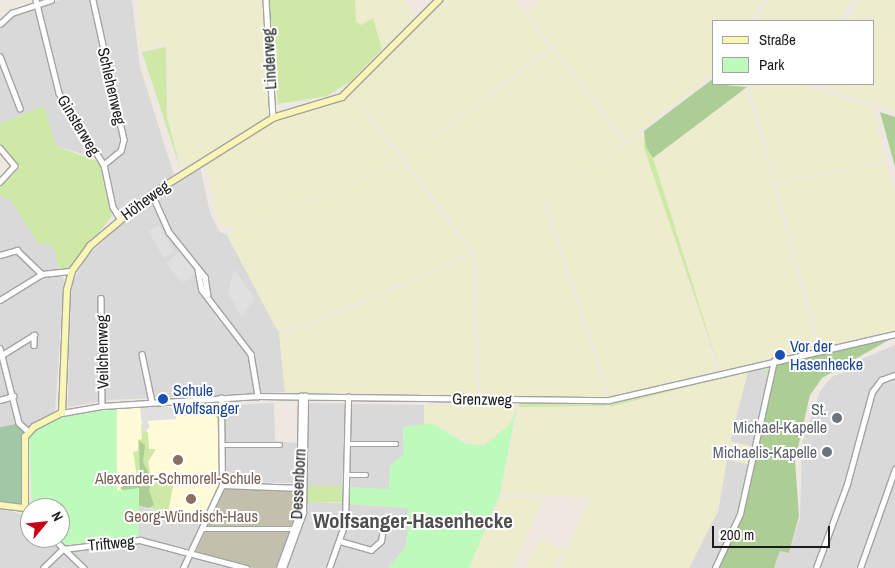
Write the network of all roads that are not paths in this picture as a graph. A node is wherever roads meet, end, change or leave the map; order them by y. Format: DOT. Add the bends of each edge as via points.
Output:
graph roads {
  1 [pos="51,0"];
  2 [pos="93,0"];
  3 [pos="266,0"];
  4 [pos="439,0"];
  5 [pos="36,2"];
  6 [pos="0,24"];
  7 [pos="0,56"];
  8 [pos="20,108"];
  9 [pos="273,118"];
  10 [pos="0,148"];
  11 [pos="104,164"];
  12 [pos="0,182"];
  13 [pos="152,194"];
  14 [pos="120,218"];
  15 [pos="0,255"];
  16 [pos="198,270"];
  17 [pos="72,271"];
  18 [pos="42,274"];
  19 [pos="208,296"];
  20 [pos="101,298"];
  21 [pos="0,300"];
  22 [pos="895,334"];
  23 [pos="34,345"];
  24 [pos="0,348"];
  25 [pos="142,354"];
  26 [pos="2,355"];
  27 [pos="774,360"];
  28 [pos="895,375"];
  29 [pos="13,396"];
  30 [pos="258,396"];
  31 [pos="303,396"];
  32 [pos="348,397"];
  33 [pos="221,398"];
  34 [pos="0,400"];
  35 [pos="152,402"];
  36 [pos="102,406"];
  37 [pos="62,413"];
  38 [pos="29,432"];
  39 [pos="347,444"];
  40 [pos="396,444"];
  41 [pos="222,445"];
  42 [pos="280,445"];
  43 [pos="895,468"];
  44 [pos="346,475"];
  45 [pos="366,475"];
  46 [pos="222,485"];
  47 [pos="300,488"];
  48 [pos="25,498"];
  49 [pos="0,505"];
  50 [pos="20,507"];
  51 [pos="384,521"];
  52 [pos="202,529"];
  53 [pos="295,529"];
  54 [pos="340,542"];
  55 [pos="70,547"];
  56 [pos="63,548"];
  57 [pos="191,553"];
  58 [pos="235,567"];
  59 [pos="43,568"];
  60 [pos="84,568"];
  61 [pos="183,568"];
  62 [pos="246,568"];
  63 [pos="279,568"];
  64 [pos="283,568"];
  65 [pos="329,568"];
  66 [pos="715,568"];
  67 [pos="816,568"];
  68 [pos="860,568"];
  1 -- 5 [label="street"];
  2 -- 11 [label="street, Schlehenweg" via="124,140 121,151"];
  3 -- 9 [label="street, Linderweg"];
  4 -- 9 [label="street, Höheweg" via="342,97"];
  5 -- 6 [label="street" via="12,13"];
  5 -- 11 [label="street, Ginsterweg" via="59,93"];
  7 -- 8 [label="street"];
  9 -- 13 [label="street, Höheweg"];
  10 -- 12 [label="street" via="15,166"];
  11 -- 14 [label="street, Ginsterweg" via="113,207"];
  13 -- 14 [label="street, Höheweg"];
  13 -- 16 [label="street" via="169,232"];
  14 -- 17 [label="street, Höheweg" via="90,246"];
  15 -- 18 [label="street" via="17,250"];
  16 -- 19 [label="street" via="200,286"];
  16 -- 19 [label="street" via="208,282"];
  17 -- 18 [label="street"];
  17 -- 37 [label="street, Höheweg" via="62,330"];
  18 -- 21 [label="street"];
  19 -- 30 [label="street" via="251,354"];
  20 -- 36 [label="street, Veilchenweg"];
  22 -- 27 [label="street, Grenzweg"];
  23 -- 26 [label="street" via="34,335"];
  24 -- 26 [label="street"];
  25 -- 35 [label="street"];
  26 -- 29 [label="street"];
  27 -- 32 [label="street, Grenzweg" via="609,400"];
  27 -- 66 [label="street" via="740,514"];
  28 -- 67 [label="street" via="881,380 872,392 848,481"];
  29 -- 34 [label="street"];
  29 -- 38 [label="street" via="19,423"];
  30 -- 31 [label="street, Grenzweg"];
  30 -- 33 [label="street, Grenzweg"];
  31 -- 32 [label="street, Grenzweg"];
  31 -- 47 [label="street, Dessenborn"];
  31 -- 64 [label="street, Dessenborn" via="302,521"];
  32 -- 39 [label="street"];
  33 -- 35 [label="street, Grenzweg"];
  33 -- 41 [label="street"];
  35 -- 36 [label="street, Grenzweg"];
  36 -- 37 [label="street, Grenzweg"];
  37 -- 38 [label="street"];
  38 -- 48 [label="street" via="24,445"];
  39 -- 40 [label="street"];
  39 -- 44 [label="street"];
  41 -- 42 [label="street"];
  41 -- 46 [label="street"];
  43 -- 68 [label="street"];
  44 -- 45 [label="street"];
  44 -- 54 [label="street"];
  46 -- 47 [label="street"];
  46 -- 52 [label="street"];
  47 -- 53 [label="street, Dessenborn"];
  49 -- 50 [label="street"];
  51 -- 54 [label="street" via="381,541 371,550"];
  52 -- 53 [label="street"];
  52 -- 57 [label="street"];
  53 -- 63 [label="street, Dessenborn"];
  54 -- 65 [label="street"];
  55 -- 57 [label="street, Triftweg" via="140,540"];
  56 -- 59 [label="street"];
  56 -- 60 [label="street"];
  57 -- 58 [label="street, Triftweg"];
  57 -- 61 [label="street"];
  58 -- 62 [label="street, Triftweg"];
}
